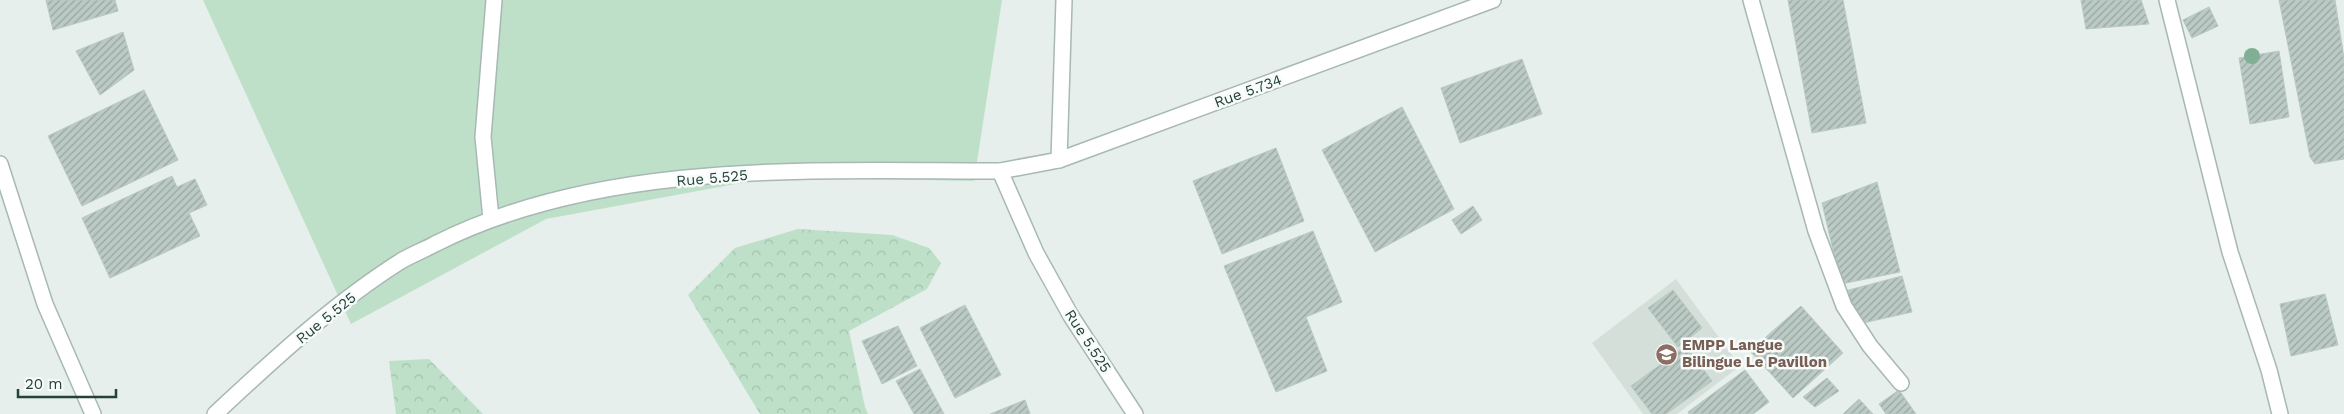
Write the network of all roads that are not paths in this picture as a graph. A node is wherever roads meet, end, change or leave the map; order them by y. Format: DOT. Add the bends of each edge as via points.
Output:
graph roads {
  1 [pos="494,0"];
  2 [pos="1064,0"];
  3 [pos="1493,0"];
  4 [pos="1751,0"];
  5 [pos="2167,0"];
  6 [pos="1059,160"];
  7 [pos="0,164"];
  8 [pos="1000,171"];
  9 [pos="491,220"];
  10 [pos="1901,383"];
  11 [pos="93,414"];
  12 [pos="215,414"];
  13 [pos="1135,414"];
  14 [pos="2280,414"];
  1 -- 9 [label="street" via="483,137"];
  2 -- 6 [label="street"];
  3 -- 6 [label="street, Rue 5.734"];
  4 -- 10 [label="street" via="1816,231 1844,306 1870,346"];
  5 -- 14 [label="street" via="2230,252"];
  6 -- 8 [label="street, Rue 5.734"];
  7 -- 11 [label="street" via="45,304"];
  8 -- 9 [label="street, Rue 5.525" via="714,175 596,190 522,208"];
  8 -- 13 [label="street, Rue 5.525" via="1036,253 1071,316"];
  9 -- 12 [label="street, Rue 5.525" via="461,231 402,261 337,307"];
}
